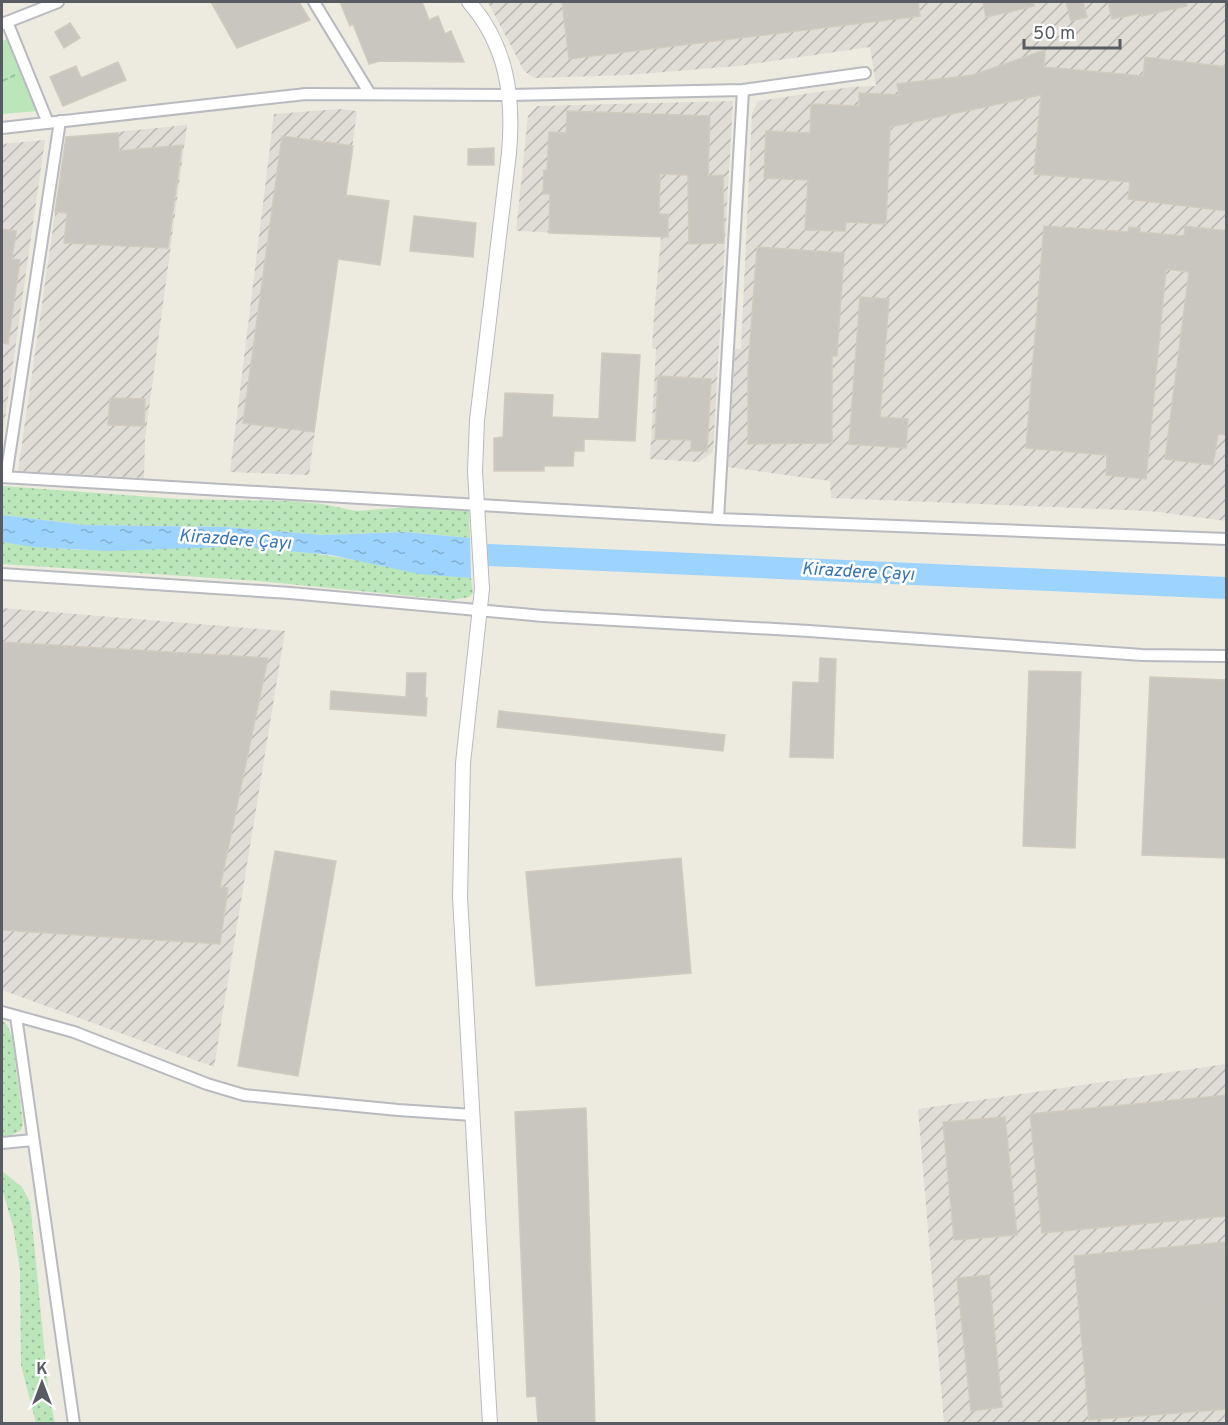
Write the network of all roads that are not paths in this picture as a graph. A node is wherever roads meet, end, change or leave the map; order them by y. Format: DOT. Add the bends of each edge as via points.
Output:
graph roads {
  1 [pos="58,2"];
  2 [pos="314,2"];
  3 [pos="469,2"];
  4 [pos="4,23"];
  5 [pos="865,73"];
  6 [pos="743,90"];
  7 [pos="370,94"];
  8 [pos="510,95"];
  9 [pos="60,121"];
  10 [pos="48,123"];
  11 [pos="2,128"];
  12 [pos="4,477"];
  13 [pos="477,504"];
  14 [pos="718,519"];
  15 [pos="1227,539"];
  16 [pos="2,574"];
  17 [pos="481,610"];
  18 [pos="1227,656"];
  19 [pos="2,1012"];
  20 [pos="16,1016"];
  21 [pos="473,1115"];
  22 [pos="33,1140"];
  23 [pos="2,1143"];
  24 [pos="74,1424"];
  25 [pos="490,1424"];
  1 -- 4 [label="street"];
  2 -- 7 [label="street"];
  3 -- 8 [label="street" via="495,44 505,67"];
  4 -- 10 [label="street"];
  5 -- 6 [label="street"];
  6 -- 8 [label="street"];
  6 -- 14 [label="street"];
  7 -- 8 [label="street"];
  7 -- 9 [label="street" via="306,94"];
  8 -- 13 [label="street" via="509,153 477,420"];
  9 -- 10 [label="street"];
  9 -- 12 [label="street"];
  10 -- 11 [label="street"];
  12 -- 13 [label="street"];
  13 -- 14 [label="street"];
  13 -- 17 [label="street"];
  14 -- 15 [label="street"];
  16 -- 17 [label="street"];
  17 -- 18 [label="street" via="1142,655"];
  17 -- 21 [label="street" via="463,763 460,852"];
  19 -- 20 [label="street"];
  20 -- 21 [label="street" via="74,1032 244,1095"];
  20 -- 22 [label="street"];
  21 -- 25 [label="street"];
  22 -- 23 [label="street"];
  22 -- 24 [label="street"];
}
